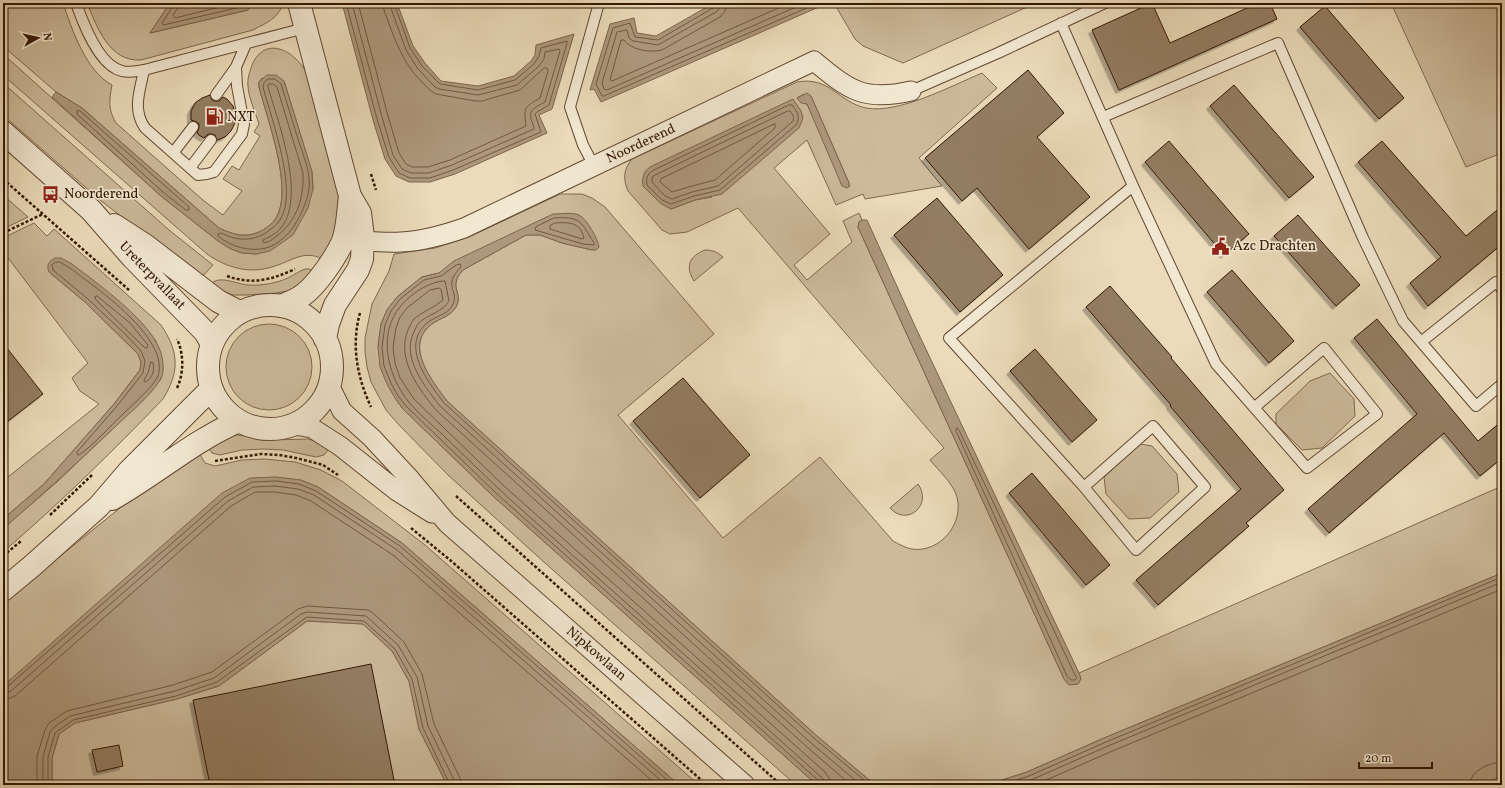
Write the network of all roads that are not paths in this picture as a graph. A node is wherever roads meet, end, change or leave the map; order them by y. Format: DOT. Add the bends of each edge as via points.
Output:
graph roads {
  1 [pos="76,3"];
  2 [pos="299,3"];
  3 [pos="599,3"];
  4 [pos="1105,3"];
  5 [pos="1061,23"];
  6 [pos="305,28"];
  7 [pos="246,44"];
  8 [pos="236,67"];
  9 [pos="144,70"];
  10 [pos="911,91"];
  11 [pos="216,95"];
  12 [pos="1103,117"];
  13 [pos="193,127"];
  14 [pos="3,132"];
  15 [pos="211,140"];
  16 [pos="173,153"];
  17 [pos="594,166"];
  18 [pos="190,168"];
  19 [pos="1133,186"];
  20 [pos="91,210"];
  21 [pos="353,241"];
  22 [pos="1502,289"];
  23 [pos="281,306"];
  24 [pos="239,312"];
  25 [pos="325,339"];
  26 [pos="1421,342"];
  27 [pos="212,344"];
  28 [pos="1502,384"];
  29 [pos="329,385"];
  30 [pos="211,389"];
  31 [pos="1255,407"];
  32 [pos="240,421"];
  33 [pos="294,425"];
  34 [pos="1084,487"];
  35 [pos="99,506"];
  36 [pos="448,523"];
  37 [pos="3,590"];
  38 [pos="745,785"];
  1 -- 9 [label="lane" via="101,56 122,71"];
  2 -- 6 [label="street"];
  3 -- 17 [label="lane" via="570,107 583,145"];
  4 -- 5 [label="lane"];
  5 -- 10 [label="lane"];
  5 -- 12 [label="lane"];
  6 -- 7 [label="lane"];
  6 -- 21 [label="street" via="350,196 360,213"];
  7 -- 8 [label="lane"];
  7 -- 9 [label="lane"];
  8 -- 11 [label="lane"];
  8 -- 18 [label="lane" via="237,104 244,124 242,134 214,172 198,175"];
  9 -- 16 [label="lane" via="138,101 140,120 145,128"];
  10 -- 17 [label="street, Noorderend" via="869,95 847,86 814,61"];
  12 -- 19 [label="lane"];
  12 -- 26 [label="lane" via="1278,42 1363,238 1403,320"];
  13 -- 16 [label="lane"];
  14 -- 20 [label="street, Ureterpvallaat"];
  15 -- 18 [label="lane"];
  16 -- 18 [label="lane"];
  17 -- 21 [label="street, Noorderend" via="464,228 437,237 401,242"];
  19 -- 31 [label="lane" via="1216,364"];
  19 -- 34 [label="lane" via="949,338"];
  20 -- 24 [label="street, Ureterpvallaat" via="145,245 218,301"];
  20 -- 27 [label="street, Ureterpvallaat" via="132,257 205,332"];
  21 -- 23 [label="street" via="337,252 311,288 302,296"];
  21 -- 25 [label="street" via="362,259 358,270 335,305"];
  22 -- 26 [label="lane" via="1496,282"];
  23 -- 24 [label="street" via="256,306"];
  23 -- 25 [label="street" via="310,318"];
  24 -- 27 [label="street" via="222,327"];
  25 -- 29 [label="street" via="331,359"];
  26 -- 28 [label="lane" via="1476,406"];
  27 -- 30 [label="street" via="208,362"];
  29 -- 33 [label="street" via="317,409"];
  29 -- 36 [label="street, Nipkowlaan" via="342,411 372,438"];
  30 -- 32 [label="street" via="221,407"];
  30 -- 35 [label="street" via="129,471"];
  31 -- 31 [label="lane" via="1324,348 1377,414 1307,468"];
  32 -- 33 [label="street" via="260,428 278,429"];
  32 -- 35 [label="street" via="220,429 138,484"];
  33 -- 36 [label="street, Nipkowlaan" via="312,428 340,446 397,491"];
  34 -- 34 [label="lane" via="1136,550 1205,487 1153,426"];
  35 -- 37 [label="street"];
  36 -- 38 [label="street, Nipkowlaan"];
}
